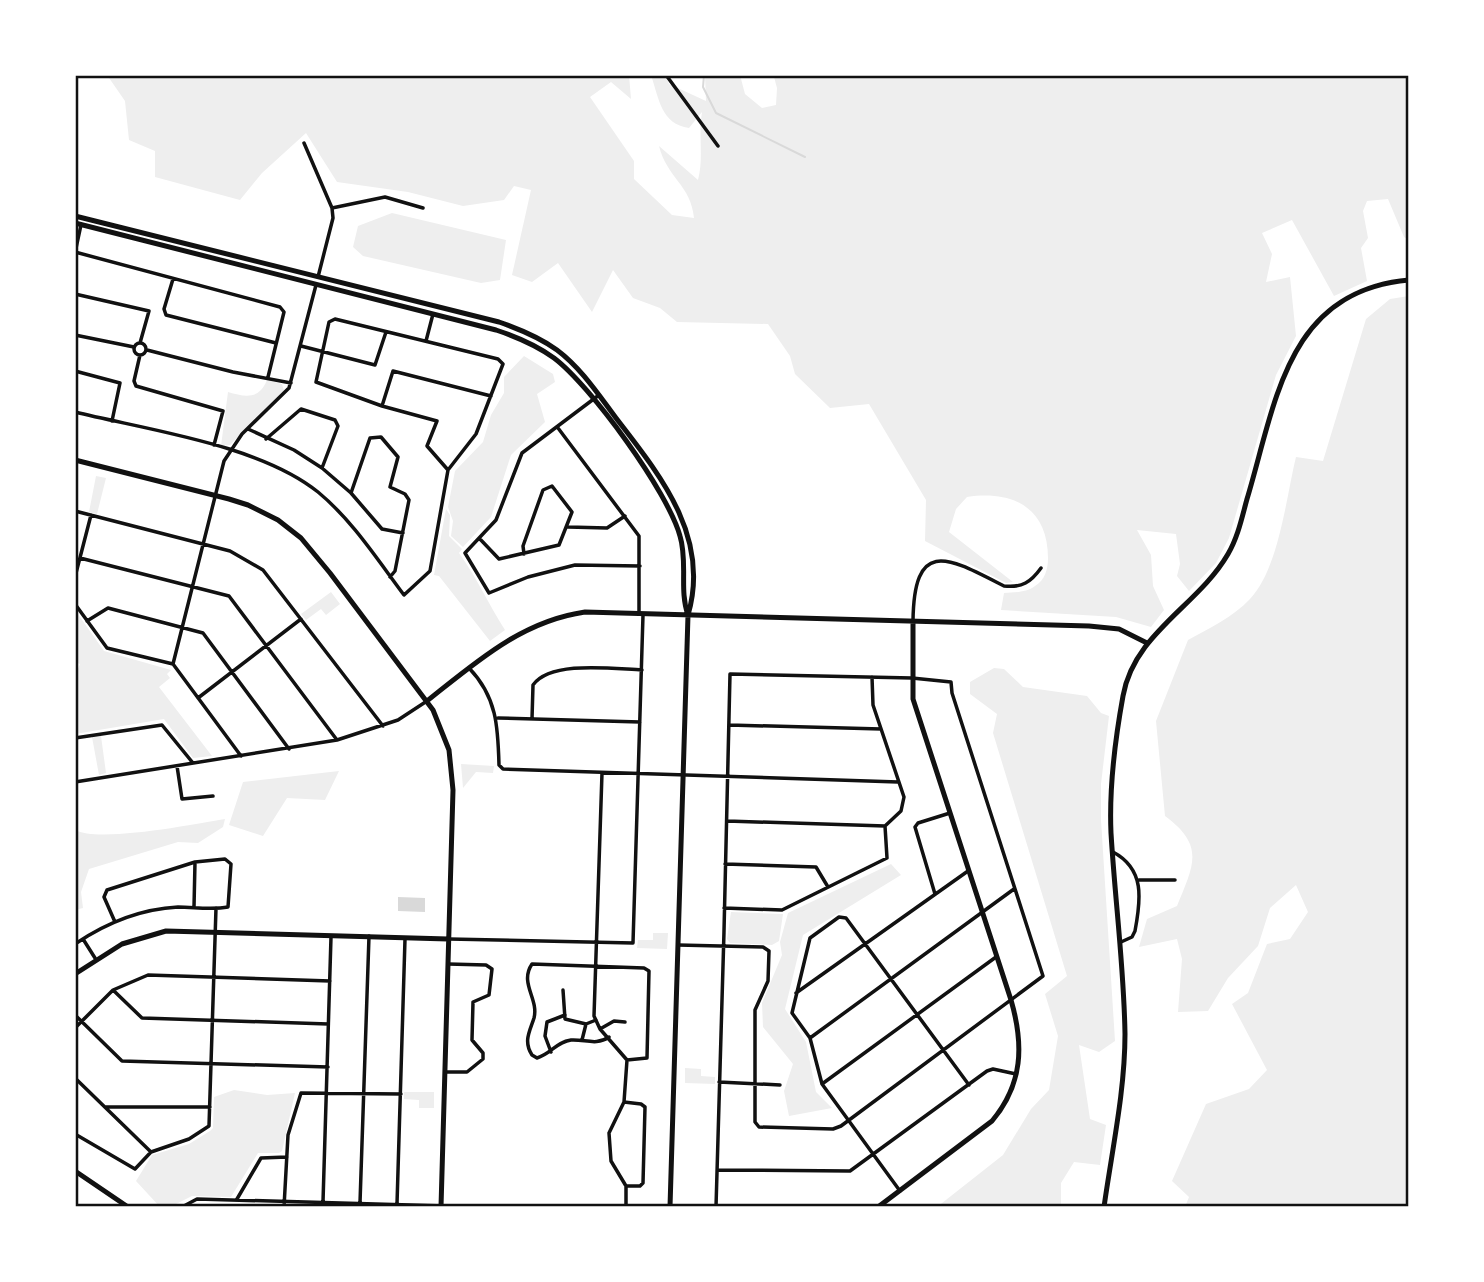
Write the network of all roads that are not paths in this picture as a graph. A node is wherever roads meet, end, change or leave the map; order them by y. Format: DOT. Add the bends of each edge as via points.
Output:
graph roads {
  1 [pos="666,75"];
  2 [pos="304,144"];
  3 [pos="718,146"];
  4 [pos="332,208"];
  5 [pos="424,208"];
  6 [pos="75,216"];
  7 [pos="78,224"];
  8 [pos="75,252"];
  9 [pos="318,278"];
  10 [pos="173,279"];
  11 [pos="1409,280"];
  12 [pos="316,285"];
  13 [pos="75,295"];
  14 [pos="433,314"];
  15 [pos="386,332"];
  16 [pos="75,335"];
  17 [pos="426,341"];
  18 [pos="140,342"];
  19 [pos="276,343"];
  20 [pos="301,346"];
  21 [pos="134,347"];
  22 [pos="147,350"];
  23 [pos="322,351"];
  24 [pos="141,355"];
  25 [pos="75,371"];
  26 [pos="268,377"];
  27 [pos="291,383"];
  28 [pos="599,395"];
  29 [pos="491,396"];
  30 [pos="592,400"];
  31 [pos="382,406"];
  32 [pos="75,412"];
  33 [pos="112,421"];
  34 [pos="558,428"];
  35 [pos="248,429"];
  36 [pos="265,439"];
  37 [pos="214,446"];
  38 [pos="229,451"];
  39 [pos="75,460"];
  40 [pos="322,468"];
  41 [pos="448,470"];
  42 [pos="351,493"];
  43 [pos="215,495"];
  44 [pos="75,511"];
  45 [pos="91,515"];
  46 [pos="625,516"];
  47 [pos="568,527"];
  48 [pos="403,533"];
  49 [pos="479,538"];
  50 [pos="204,544"];
  51 [pos="524,554"];
  52 [pos="80,558"];
  53 [pos="640,566"];
  54 [pos="1041,568"];
  55 [pos="75,577"];
  56 [pos="390,577"];
  57 [pos="192,586"];
  58 [pos="75,604"];
  59 [pos="641,613"];
  60 [pos="688,615"];
  61 [pos="302,619"];
  62 [pos="87,621"];
  63 [pos="913,621"];
  64 [pos="182,627"];
  65 [pos="1147,643"];
  66 [pos="267,644"];
  67 [pos="173,664"];
  68 [pos="469,668"];
  69 [pos="642,670"];
  70 [pos="232,671"];
  71 [pos="872,677"];
  72 [pos="912,678"];
  73 [pos="198,698"];
  74 [pos="427,701"];
  75 [pos="498,718"];
  76 [pos="532,719"];
  77 [pos="640,722"];
  78 [pos="729,725"];
  79 [pos="383,726"];
  80 [pos="881,729"];
  81 [pos="75,738"];
  82 [pos="337,740"];
  83 [pos="289,748"];
  84 [pos="241,756"];
  85 [pos="193,763"];
  86 [pos="177,766"];
  87 [pos="602,773"];
  88 [pos="639,774"];
  89 [pos="683,776"];
  90 [pos="728,777"];
  91 [pos="75,782"];
  92 [pos="898,782"];
  93 [pos="213,796"];
  94 [pos="950,813"];
  95 [pos="727,821"];
  96 [pos="885,826"];
  97 [pos="1113,852"];
  98 [pos="195,862"];
  99 [pos="725,864"];
  100 [pos="968,870"];
  101 [pos="1139,880"];
  102 [pos="1175,880"];
  103 [pos="828,887"];
  104 [pos="1014,889"];
  105 [pos="935,894"];
  106 [pos="194,907"];
  107 [pos="216,908"];
  108 [pos="724,908"];
  109 [pos="982,913"];
  110 [pos="115,922"];
  111 [pos="216,931"];
  112 [pos="331,935"];
  113 [pos="369,936"];
  114 [pos="405,937"];
  115 [pos="83,939"];
  116 [pos="448,939"];
  117 [pos="1119,943"];
  118 [pos="75,944"];
  119 [pos="597,944"];
  120 [pos="867,944"];
  121 [pos="678,945"];
  122 [pos="723,947"];
  123 [pos="996,957"];
  124 [pos="95,958"];
  125 [pos="448,964"];
  126 [pos="596,967"];
  127 [pos="75,974"];
  128 [pos="214,977"];
  129 [pos="892,980"];
  130 [pos="330,981"];
  131 [pos="563,989"];
  132 [pos="113,990"];
  133 [pos="796,993"];
  134 [pos="1011,1000"];
  135 [pos="918,1014"];
  136 [pos="75,1015"];
  137 [pos="565,1015"];
  138 [pos="212,1020"];
  139 [pos="596,1020"];
  140 [pos="82,1022"];
  141 [pos="625,1022"];
  142 [pos="328,1024"];
  143 [pos="586,1024"];
  144 [pos="75,1028"];
  145 [pos="600,1029"];
  146 [pos="609,1037"];
  147 [pos="810,1038"];
  148 [pos="582,1040"];
  149 [pos="943,1049"];
  150 [pos="551,1052"];
  151 [pos="627,1060"];
  152 [pos="211,1064"];
  153 [pos="328,1068"];
  154 [pos="445,1072"];
  155 [pos="1017,1074"];
  156 [pos="75,1078"];
  157 [pos="719,1082"];
  158 [pos="756,1083"];
  159 [pos="780,1084"];
  160 [pos="822,1084"];
  161 [pos="969,1085"];
  162 [pos="327,1093"];
  163 [pos="401,1094"];
  164 [pos="364,1095"];
  165 [pos="624,1102"];
  166 [pos="105,1107"];
  167 [pos="210,1107"];
  168 [pos="847,1121"];
  169 [pos="75,1133"];
  170 [pos="151,1152"];
  171 [pos="873,1156"];
  172 [pos="286,1157"];
  173 [pos="717,1170"];
  174 [pos="75,1171"];
  175 [pos="626,1186"];
  176 [pos="900,1191"];
  177 [pos="237,1199"];
  178 [pos="285,1201"];
  179 [pos="323,1202"];
  180 [pos="360,1203"];
  181 [pos="397,1206"];
  182 [pos="441,1206"];
  183 [pos="128,1207"];
  184 [pos="182,1207"];
  185 [pos="284,1207"];
  186 [pos="480,1207"];
  187 [pos="626,1207"];
  188 [pos="670,1207"];
  189 [pos="716,1207"];
  190 [pos="878,1207"];
  191 [pos="1104,1207"];
  1 -- 3 [label="street"];
  2 -- 4 [label="street"];
  4 -- 5 [label="street" via="385,197"];
  4 -- 9 [label="street"];
  6 -- 9 [label="street"];
  7 -- 8 [label="street"];
  7 -- 12 [label="street"];
  8 -- 10 [label="street"];
  9 -- 12 [label="street"];
  9 -- 28 [label="street" via="531,334 569,360"];
  10 -- 19 [label="street" via="282,308"];
  10 -- 19 [label="street" via="166,315"];
  11 -- 65 [label="street" via="1379,285 1347,298 1302,339 1285,372 1232,547 1212,576"];
  12 -- 14 [label="street"];
  12 -- 20 [label="street"];
  13 -- 18 [label="street" via="149,311"];
  14 -- 17 [label="street"];
  14 -- 30 [label="street" via="496,330 540,348 567,369"];
  15 -- 17 [label="street"];
  15 -- 23 [label="street" via="332,319"];
  15 -- 23 [label="street" via="375,365"];
  16 -- 21 [label="street"];
  17 -- 29 [label="street" via="501,361"];
  18 -- 21 [label="street"];
  18 -- 22 [label="street"];
  19 -- 26 [label="street"];
  20 -- 23 [label="street"];
  20 -- 27 [label="street"];
  21 -- 24 [label="street"];
  22 -- 24 [label="street"];
  22 -- 26 [label="street"];
  23 -- 31 [label="street" via="317,383"];
  24 -- 37 [label="street" via="136,386 223,411"];
  25 -- 33 [label="street" via="120,383"];
  26 -- 27 [label="street"];
  27 -- 35 [label="street" via="284,396"];
  28 -- 30 [label="street"];
  28 -- 60 [label="street" via="660,475 680,512 693,569"];
  29 -- 31 [label="street" via="393,371"];
  29 -- 41 [label="street" via="476,434"];
  30 -- 34 [label="street"];
  30 -- 60 [label="street" via="666,499 681,540 683,602"];
  31 -- 41 [label="street" via="437,421 427,446"];
  32 -- 33 [label="street"];
  33 -- 37 [label="street"];
  34 -- 46 [label="street"];
  34 -- 49 [label="street" via="522,453 498,517"];
  35 -- 36 [label="street"];
  35 -- 38 [label="street"];
  36 -- 40 [label="street"];
  36 -- 40 [label="street" via="301,409 335,420 338,426"];
  37 -- 38 [label="street"];
  38 -- 43 [label="street"];
  38 -- 56 [label="street" via="272,465 317,491 350,524"];
  39 -- 43 [label="street"];
  40 -- 42 [label="street"];
  41 -- 56 [label="street" via="429,574 404,595"];
  42 -- 48 [label="street" via="382,529"];
  42 -- 48 [label="street" via="370,438 381,437 398,457 390,487 409,498"];
  43 -- 50 [label="street"];
  43 -- 74 [label="street" via="264,512 301,538"];
  44 -- 45 [label="street"];
  45 -- 50 [label="street"];
  45 -- 52 [label="street"];
  46 -- 47 [label="street" via="607,528"];
  46 -- 53 [label="street" via="639,536"];
  47 -- 51 [label="street" via="559,545"];
  47 -- 51 [label="street" via="571,510 548,485 523,546"];
  48 -- 56 [label="street" via="396,571"];
  49 -- 51 [label="street" via="497,559"];
  49 -- 53 [label="street" via="465,554 488,593 575,565"];
  50 -- 57 [label="street"];
  50 -- 61 [label="street" via="230,551 265,571"];
  52 -- 55 [label="street"];
  52 -- 57 [label="street"];
  53 -- 59 [label="street"];
  54 -- 63 [label="street" via="1027,583 1012,587 952,561 931,564 914,584"];
  57 -- 64 [label="street"];
  57 -- 66 [label="street" via="229,596"];
  58 -- 62 [label="street"];
  59 -- 60 [label="street"];
  59 -- 68 [label="street" via="585,612 546,621 512,637"];
  59 -- 69 [label="street"];
  60 -- 63 [label="street"];
  60 -- 89 [label="street"];
  61 -- 66 [label="street"];
  61 -- 79 [label="street"];
  62 -- 64 [label="street" via="108,608"];
  62 -- 67 [label="street" via="107,648"];
  63 -- 65 [label="street" via="1111,628"];
  63 -- 72 [label="street"];
  64 -- 67 [label="street"];
  64 -- 70 [label="street" via="203,634"];
  65 -- 97 [label="street" via="1132,666 1122,700 1112,791"];
  66 -- 70 [label="street"];
  66 -- 82 [label="street"];
  67 -- 73 [label="street"];
  68 -- 74 [label="street"];
  68 -- 75 [label="street" via="488,692"];
  69 -- 76 [label="street" via="569,668 537,680"];
  69 -- 77 [label="street"];
  70 -- 73 [label="street"];
  70 -- 83 [label="street"];
  71 -- 72 [label="street"];
  71 -- 78 [label="street" via="732,673"];
  71 -- 80 [label="street" via="873,705"];
  72 -- 94 [label="street" via="913,699"];
  72 -- 104 [label="street" via="951,682"];
  73 -- 84 [label="street"];
  74 -- 79 [label="street"];
  74 -- 116 [label="street" via="443,730 452,774"];
  75 -- 76 [label="street"];
  75 -- 87 [label="street" via="499,765 503,769"];
  76 -- 77 [label="street"];
  77 -- 88 [label="street"];
  78 -- 80 [label="street"];
  78 -- 90 [label="street"];
  79 -- 82 [label="street"];
  80 -- 92 [label="street"];
  81 -- 85 [label="street" via="162,725"];
  82 -- 83 [label="street"];
  83 -- 84 [label="street"];
  84 -- 85 [label="street"];
  85 -- 86 [label="street"];
  86 -- 91 [label="street"];
  86 -- 93 [label="street" via="182,799"];
  87 -- 88 [label="street"];
  87 -- 119 [label="street"];
  88 -- 89 [label="street"];
  88 -- 119 [label="street" via="633,943"];
  89 -- 90 [label="street"];
  89 -- 121 [label="street"];
  90 -- 92 [label="street"];
  90 -- 95 [label="street"];
  92 -- 96 [label="street" via="904,805"];
  94 -- 100 [label="street"];
  94 -- 105 [label="street" via="915,827"];
  95 -- 96 [label="street"];
  95 -- 99 [label="street"];
  96 -- 103 [label="street" via="887,858"];
  97 -- 101 [label="street" via="1125,858"];
  97 -- 117 [label="street"];
  98 -- 106 [label="street"];
  98 -- 107 [label="street" via="225,859 231,864 230,904"];
  98 -- 110 [label="street" via="107,890 104,897"];
  99 -- 103 [label="street" via="816,867"];
  99 -- 108 [label="street"];
  100 -- 105 [label="street"];
  100 -- 109 [label="street"];
  101 -- 102 [label="street"];
  101 -- 117 [label="street" via="1135,931"];
  103 -- 108 [label="street" via="782,910"];
  104 -- 109 [label="street"];
  104 -- 134 [label="street" via="1043,976"];
  105 -- 120 [label="street"];
  106 -- 107 [label="street"];
  106 -- 110 [label="street" via="160,909"];
  107 -- 111 [label="street"];
  108 -- 122 [label="street"];
  109 -- 123 [label="street"];
  109 -- 129 [label="street"];
  110 -- 115 [label="street"];
  111 -- 112 [label="street"];
  111 -- 124 [label="street" via="153,933"];
  111 -- 128 [label="street"];
  112 -- 113 [label="street"];
  112 -- 130 [label="street"];
  113 -- 114 [label="street"];
  113 -- 164 [label="street"];
  114 -- 116 [label="street"];
  114 -- 163 [label="street"];
  115 -- 118 [label="street"];
  115 -- 124 [label="street"];
  116 -- 119 [label="street"];
  116 -- 125 [label="street"];
  117 -- 191 [label="street" via="1125,1051"];
  119 -- 126 [label="street"];
  120 -- 129 [label="street"];
  120 -- 133 [label="street"];
  120 -- 133 [label="street" via="846,918 839,917 809,940"];
  121 -- 122 [label="street"];
  121 -- 188 [label="street"];
  122 -- 157 [label="street"];
  122 -- 158 [label="street" via="764,947 769,951 768,981 755,1007"];
  123 -- 134 [label="street"];
  123 -- 135 [label="street"];
  124 -- 127 [label="street"];
  125 -- 154 [label="street"];
  125 -- 154 [label="street" via="492,969 489,995 473,1002 472,1040 484,1053 483,1059 467,1072"];
  126 -- 139 [label="street"];
  126 -- 150 [label="street" via="532,964 529,969 528,993 534,1001 534,1017 527,1030 529,1050 537,1058"];
  126 -- 151 [label="street" via="644,968 650,974 647,1058"];
  128 -- 130 [label="street"];
  128 -- 132 [label="street" via="148,975"];
  128 -- 138 [label="street"];
  129 -- 135 [label="street"];
  129 -- 147 [label="street"];
  130 -- 142 [label="street"];
  131 -- 137 [label="street"];
  132 -- 138 [label="street" via="142,1018"];
  132 -- 140 [label="street"];
  133 -- 147 [label="street" via="792,1013"];
  134 -- 149 [label="street"];
  134 -- 155 [label="street" via="1020,1041"];
  135 -- 149 [label="street"];
  135 -- 160 [label="street"];
  136 -- 140 [label="street"];
  137 -- 143 [label="street" via="565,1019"];
  137 -- 150 [label="street" via="547,1022 545,1037"];
  138 -- 142 [label="street"];
  138 -- 152 [label="street"];
  139 -- 143 [label="street"];
  139 -- 145 [label="street"];
  140 -- 144 [label="street"];
  140 -- 152 [label="street" via="122,1061"];
  141 -- 145 [label="street" via="614,1021"];
  142 -- 153 [label="street"];
  143 -- 148 [label="street"];
  145 -- 146 [label="street"];
  146 -- 148 [label="street" via="601,1042"];
  146 -- 151 [label="street"];
  147 -- 160 [label="street"];
  148 -- 150 [label="street" via="557,1044"];
  149 -- 161 [label="street"];
  149 -- 168 [label="street"];
  151 -- 165 [label="street"];
  152 -- 153 [label="street"];
  152 -- 167 [label="street"];
  153 -- 162 [label="street"];
  154 -- 182 [label="street"];
  155 -- 161 [label="street" via="993,1069"];
  155 -- 176 [label="street" via="992,1121"];
  156 -- 166 [label="street"];
  157 -- 158 [label="street"];
  157 -- 173 [label="street"];
  158 -- 159 [label="street"];
  158 -- 168 [label="street" via="755,1122 759,1127 833,1129"];
  160 -- 168 [label="street"];
  161 -- 171 [label="street"];
  162 -- 164 [label="street"];
  162 -- 172 [label="street" via="303,1092 298,1097"];
  162 -- 179 [label="street"];
  163 -- 164 [label="street"];
  163 -- 181 [label="street"];
  164 -- 180 [label="street"];
  165 -- 175 [label="street" via="612,1120 609,1147 611,1161"];
  165 -- 175 [label="street" via="645,1107 643,1182"];
  166 -- 167 [label="street"];
  166 -- 170 [label="street"];
  167 -- 170 [label="street" via="206,1129"];
  168 -- 171 [label="street"];
  169 -- 170 [label="street" via="132,1168 141,1166"];
  171 -- 173 [label="street" via="845,1173"];
  171 -- 176 [label="street"];
  172 -- 177 [label="street" via="261,1158"];
  172 -- 178 [label="street"];
  173 -- 189 [label="street"];
  174 -- 183 [label="street"];
  175 -- 187 [label="street"];
  176 -- 190 [label="street"];
  177 -- 178 [label="street"];
  177 -- 184 [label="street" via="197,1199"];
  178 -- 179 [label="street"];
  178 -- 185 [label="street"];
  179 -- 180 [label="street"];
  180 -- 181 [label="street"];
  181 -- 182 [label="street"];
  182 -- 186 [label="street"];
}
